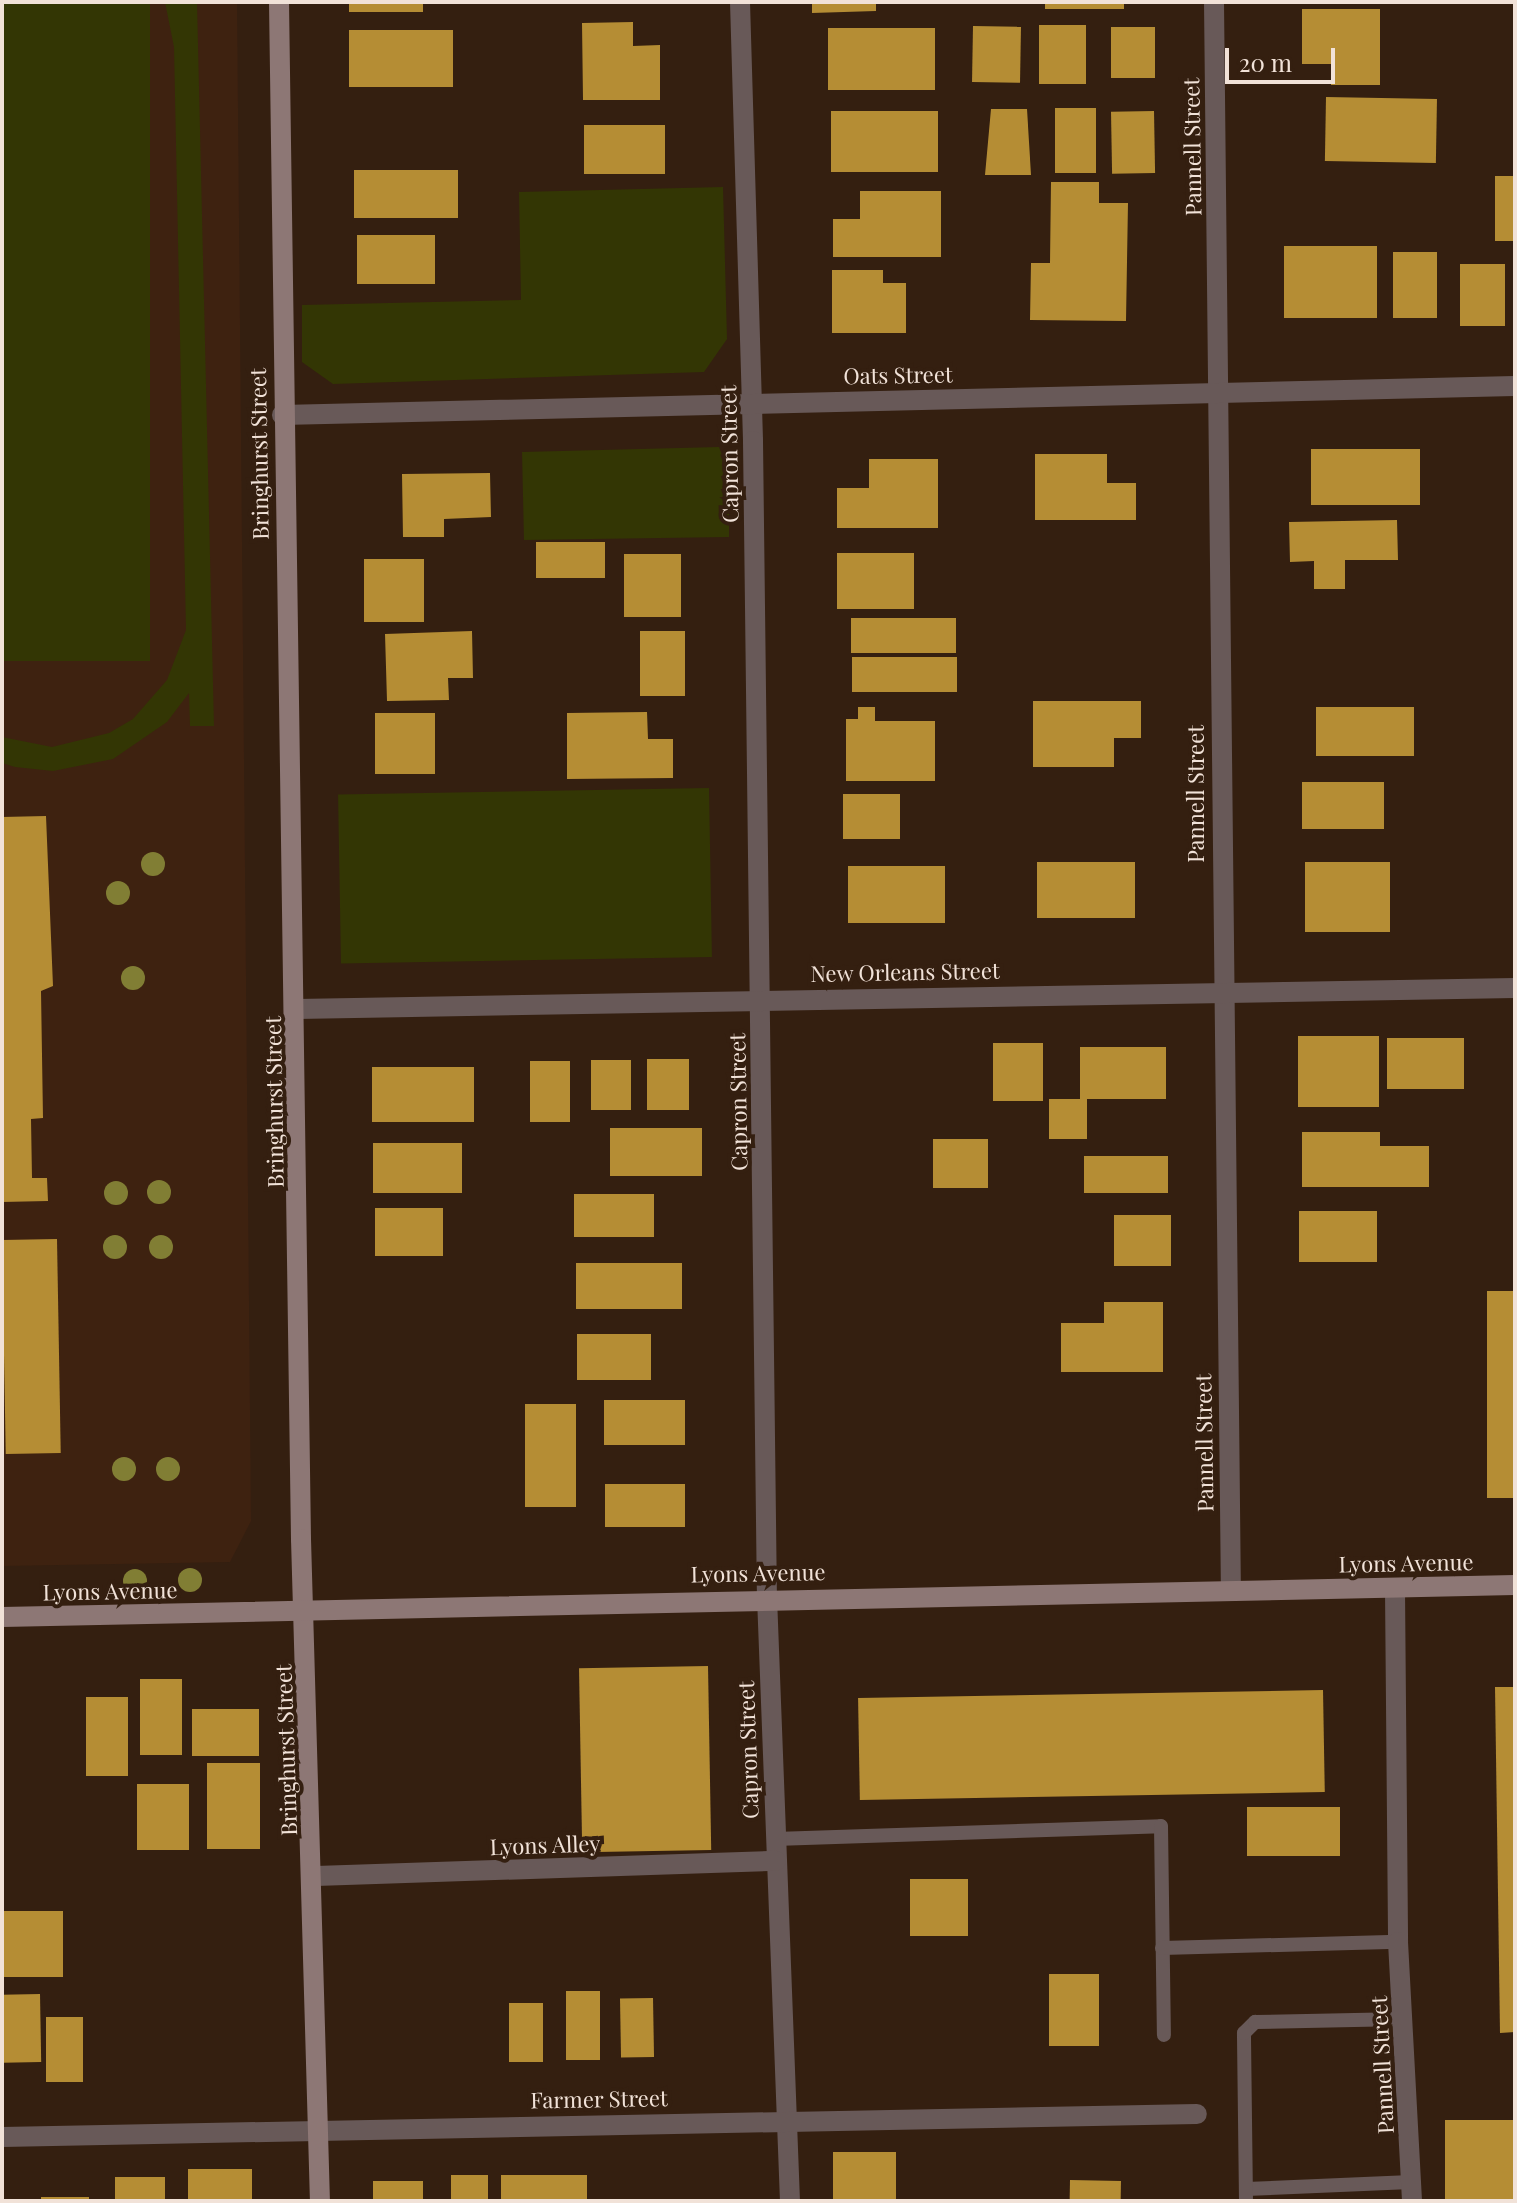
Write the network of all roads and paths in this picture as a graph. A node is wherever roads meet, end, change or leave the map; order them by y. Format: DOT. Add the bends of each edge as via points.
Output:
graph roads {
  1 [pos="279,2"];
  2 [pos="740,2"];
  3 [pos="1214,2"];
  4 [pos="1515,386"];
  5 [pos="1219,393"];
  6 [pos="752,402"];
  7 [pos="282,415"];
  8 [pos="1220,988"];
  9 [pos="1515,988"];
  10 [pos="761,999"];
  11 [pos="297,1009"];
  12 [pos="1515,1585"];
  13 [pos="1231,1587"];
  14 [pos="1395,1590"];
  15 [pos="767,1597"];
  16 [pos="304,1610"];
  17 [pos="2,1617"];
  18 [pos="775,1839"];
  19 [pos="776,1861"];
  20 [pos="316,1876"];
  21 [pos="1398,1942"];
  22 [pos="1162,1948"];
  23 [pos="1403,2019"];
  24 [pos="1164,2035"];
  25 [pos="1197,2114"];
  26 [pos="787,2120"];
  27 [pos="318,2127"];
  28 [pos="2,2137"];
  29 [pos="1412,2192"];
  30 [pos="1246,2195"];
  31 [pos="320,2201"];
  32 [pos="790,2201"];
  1 -- 7 [label="street, Bringhurst Street"];
  2 -- 6 [label="street, Capron Street"];
  3 -- 5 [label="street, Pannell Street"];
  4 -- 5 [label="street, Oats Street"];
  5 -- 6 [label="street, Oats Street"];
  5 -- 8 [label="street, Pannell Street"];
  6 -- 7 [label="street, Oats Street"];
  6 -- 10 [label="street, Capron Street"];
  7 -- 11 [label="street, Bringhurst Street"];
  8 -- 9 [label="street, New Orleans Street"];
  8 -- 10 [label="street, New Orleans Street"];
  8 -- 13 [label="street, Pannell Street"];
  10 -- 11 [label="street, New Orleans Street"];
  10 -- 15 [label="street, Capron Street"];
  11 -- 16 [label="street, Bringhurst Street"];
  12 -- 14 [label="street, Lyons Avenue"];
  13 -- 14 [label="street, Lyons Avenue"];
  13 -- 15 [label="street, Lyons Avenue"];
  14 -- 21 [label="street, Pannell Street"];
  15 -- 16 [label="street, Lyons Avenue"];
  15 -- 18 [label="street, Capron Street"];
  16 -- 17 [label="street, Lyons Avenue"];
  16 -- 20 [label="street, Bringhurst Street"];
  18 -- 19 [label="street, Capron Street"];
  18 -- 22 [label="lane" via="1161,1826"];
  19 -- 20 [label="street, Lyons Alley"];
  19 -- 26 [label="street, Capron Street"];
  20 -- 27 [label="street, Bringhurst Street"];
  21 -- 22 [label="lane"];
  21 -- 23 [label="street, Pannell Street"];
  22 -- 24 [label="lane"];
  23 -- 29 [label="street, Pannell Street"];
  23 -- 30 [label="lane" via="1255,2022 1244,2033"];
  25 -- 26 [label="street, Farmer Street"];
  26 -- 27 [label="street, Farmer Street"];
  26 -- 32 [label="street, Capron Street"];
  27 -- 28 [label="street, Farmer Street"];
  27 -- 31 [label="street, Bringhurst Street"];
  29 -- 30 [label="lane"];
}
